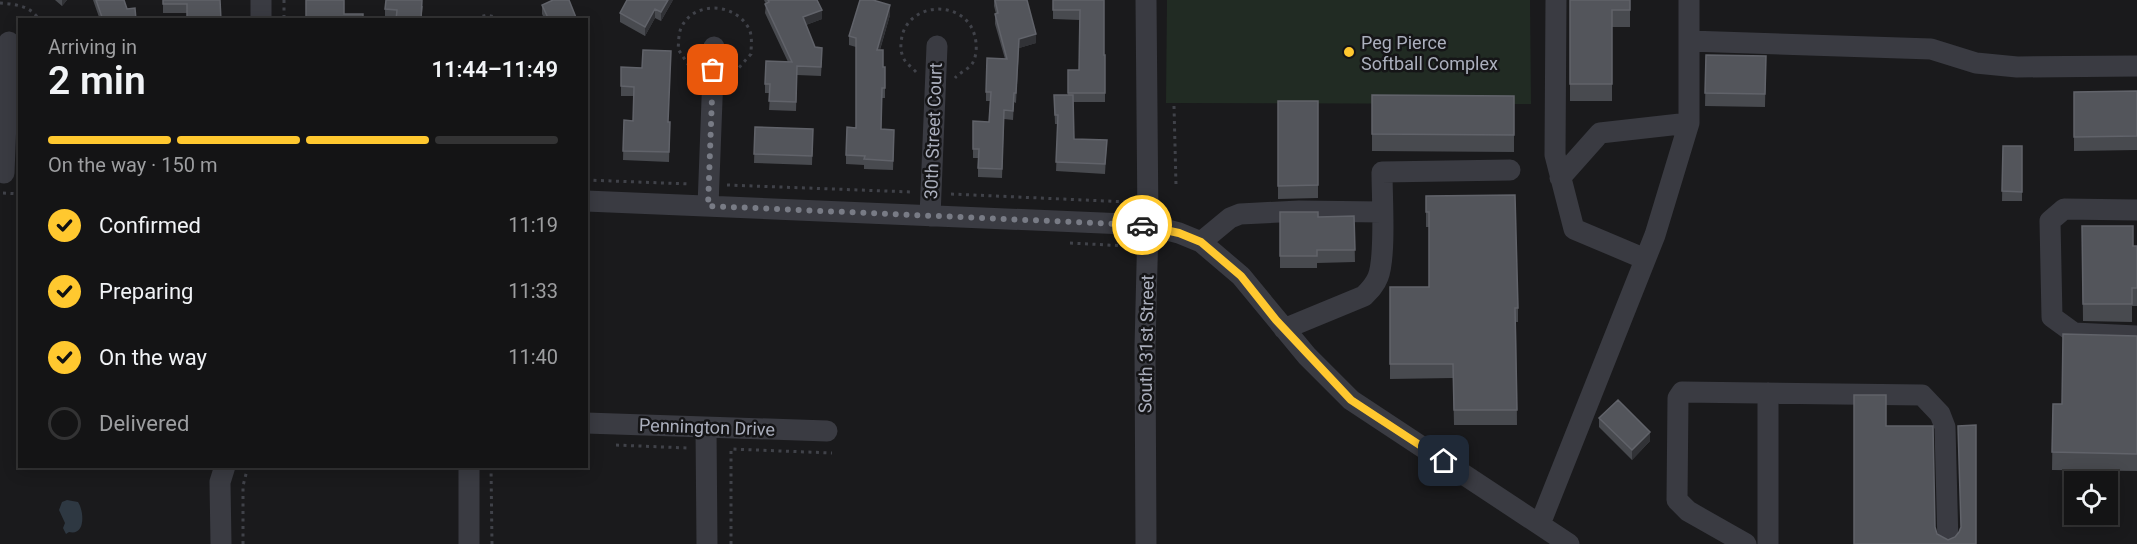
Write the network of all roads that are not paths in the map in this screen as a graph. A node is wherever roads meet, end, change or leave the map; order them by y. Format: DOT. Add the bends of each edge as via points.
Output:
graph roads {
  1 [pos="261,0"];
  2 [pos="1146,0"];
  3 [pos="1556,0"];
  4 [pos="1689,0"];
  5 [pos="261,18"];
  6 [pos="1689,41"];
  7 [pos="9,42"];
  8 [pos="937,46"];
  9 [pos="714,47"];
  10 [pos="2137,66"];
  11 [pos="1689,123"];
  12 [pos="1510,170"];
  13 [pos="6,178"];
  14 [pos="1560,178"];
  15 [pos="588,201"];
  16 [pos="708,206"];
  17 [pos="2137,210"];
  18 [pos="1382,212"];
  19 [pos="930,216"];
  20 [pos="1149,225"];
  21 [pos="1201,242"];
  22 [pos="1645,259"];
  23 [pos="1284,329"];
  24 [pos="2137,336"];
  25 [pos="1768,393"];
  26 [pos="588,423"];
  27 [pos="706,428"];
  28 [pos="827,431"];
  29 [pos="224,468"];
  30 [pos="469,468"];
  31 [pos="1540,524"];
  32 [pos="221,544"];
  33 [pos="469,544"];
  34 [pos="707,544"];
  35 [pos="1146,544"];
  36 [pos="1569,544"];
  37 [pos="1746,544"];
  38 [pos="1768,544"];
  39 [pos="1948,544"];
  1 -- 5 [label="street"];
  2 -- 20 [label="street, South 31st Street"];
  3 -- 14 [label="street" via="1555,155"];
  4 -- 6 [label="street"];
  6 -- 10 [label="street" via="1931,49 1976,63 2017,67"];
  6 -- 11 [label="street"];
  7 -- 13 [label="street"];
  8 -- 19 [label="street, 30th Street Court"];
  9 -- 16 [label="street"];
  11 -- 14 [label="street" via="1600,133"];
  11 -- 22 [label="street"];
  12 -- 18 [label="street" via="1382,172"];
  14 -- 22 [label="street" via="1574,229"];
  15 -- 16 [label="street"];
  16 -- 19 [label="street"];
  17 -- 24 [label="street" via="2064,209 2050,221 2052,317 2074,333"];
  18 -- 21 [label="street" via="1240,214"];
  18 -- 23 [label="street" via="1382,259 1373,287 1364,296"];
  19 -- 20 [label="street"];
  20 -- 21 [label="street"];
  20 -- 35 [label="street, South 31st Street"];
  21 -- 23 [label="street" via="1241,276"];
  22 -- 31 [label="street"];
  23 -- 31 [label="street" via="1351,400"];
  25 -- 37 [label="street" via="1682,392 1678,398 1677,500 1688,511"];
  25 -- 38 [label="street"];
  25 -- 39 [label="street" via="1922,395 1940,414 1945,428"];
  26 -- 27 [label="street, Pennington Drive"];
  27 -- 28 [label="street, Pennington Drive"];
  27 -- 34 [label="street"];
  29 -- 32 [label="street" via="220,482"];
  30 -- 33 [label="street"];
  31 -- 36 [label="street"];
}
